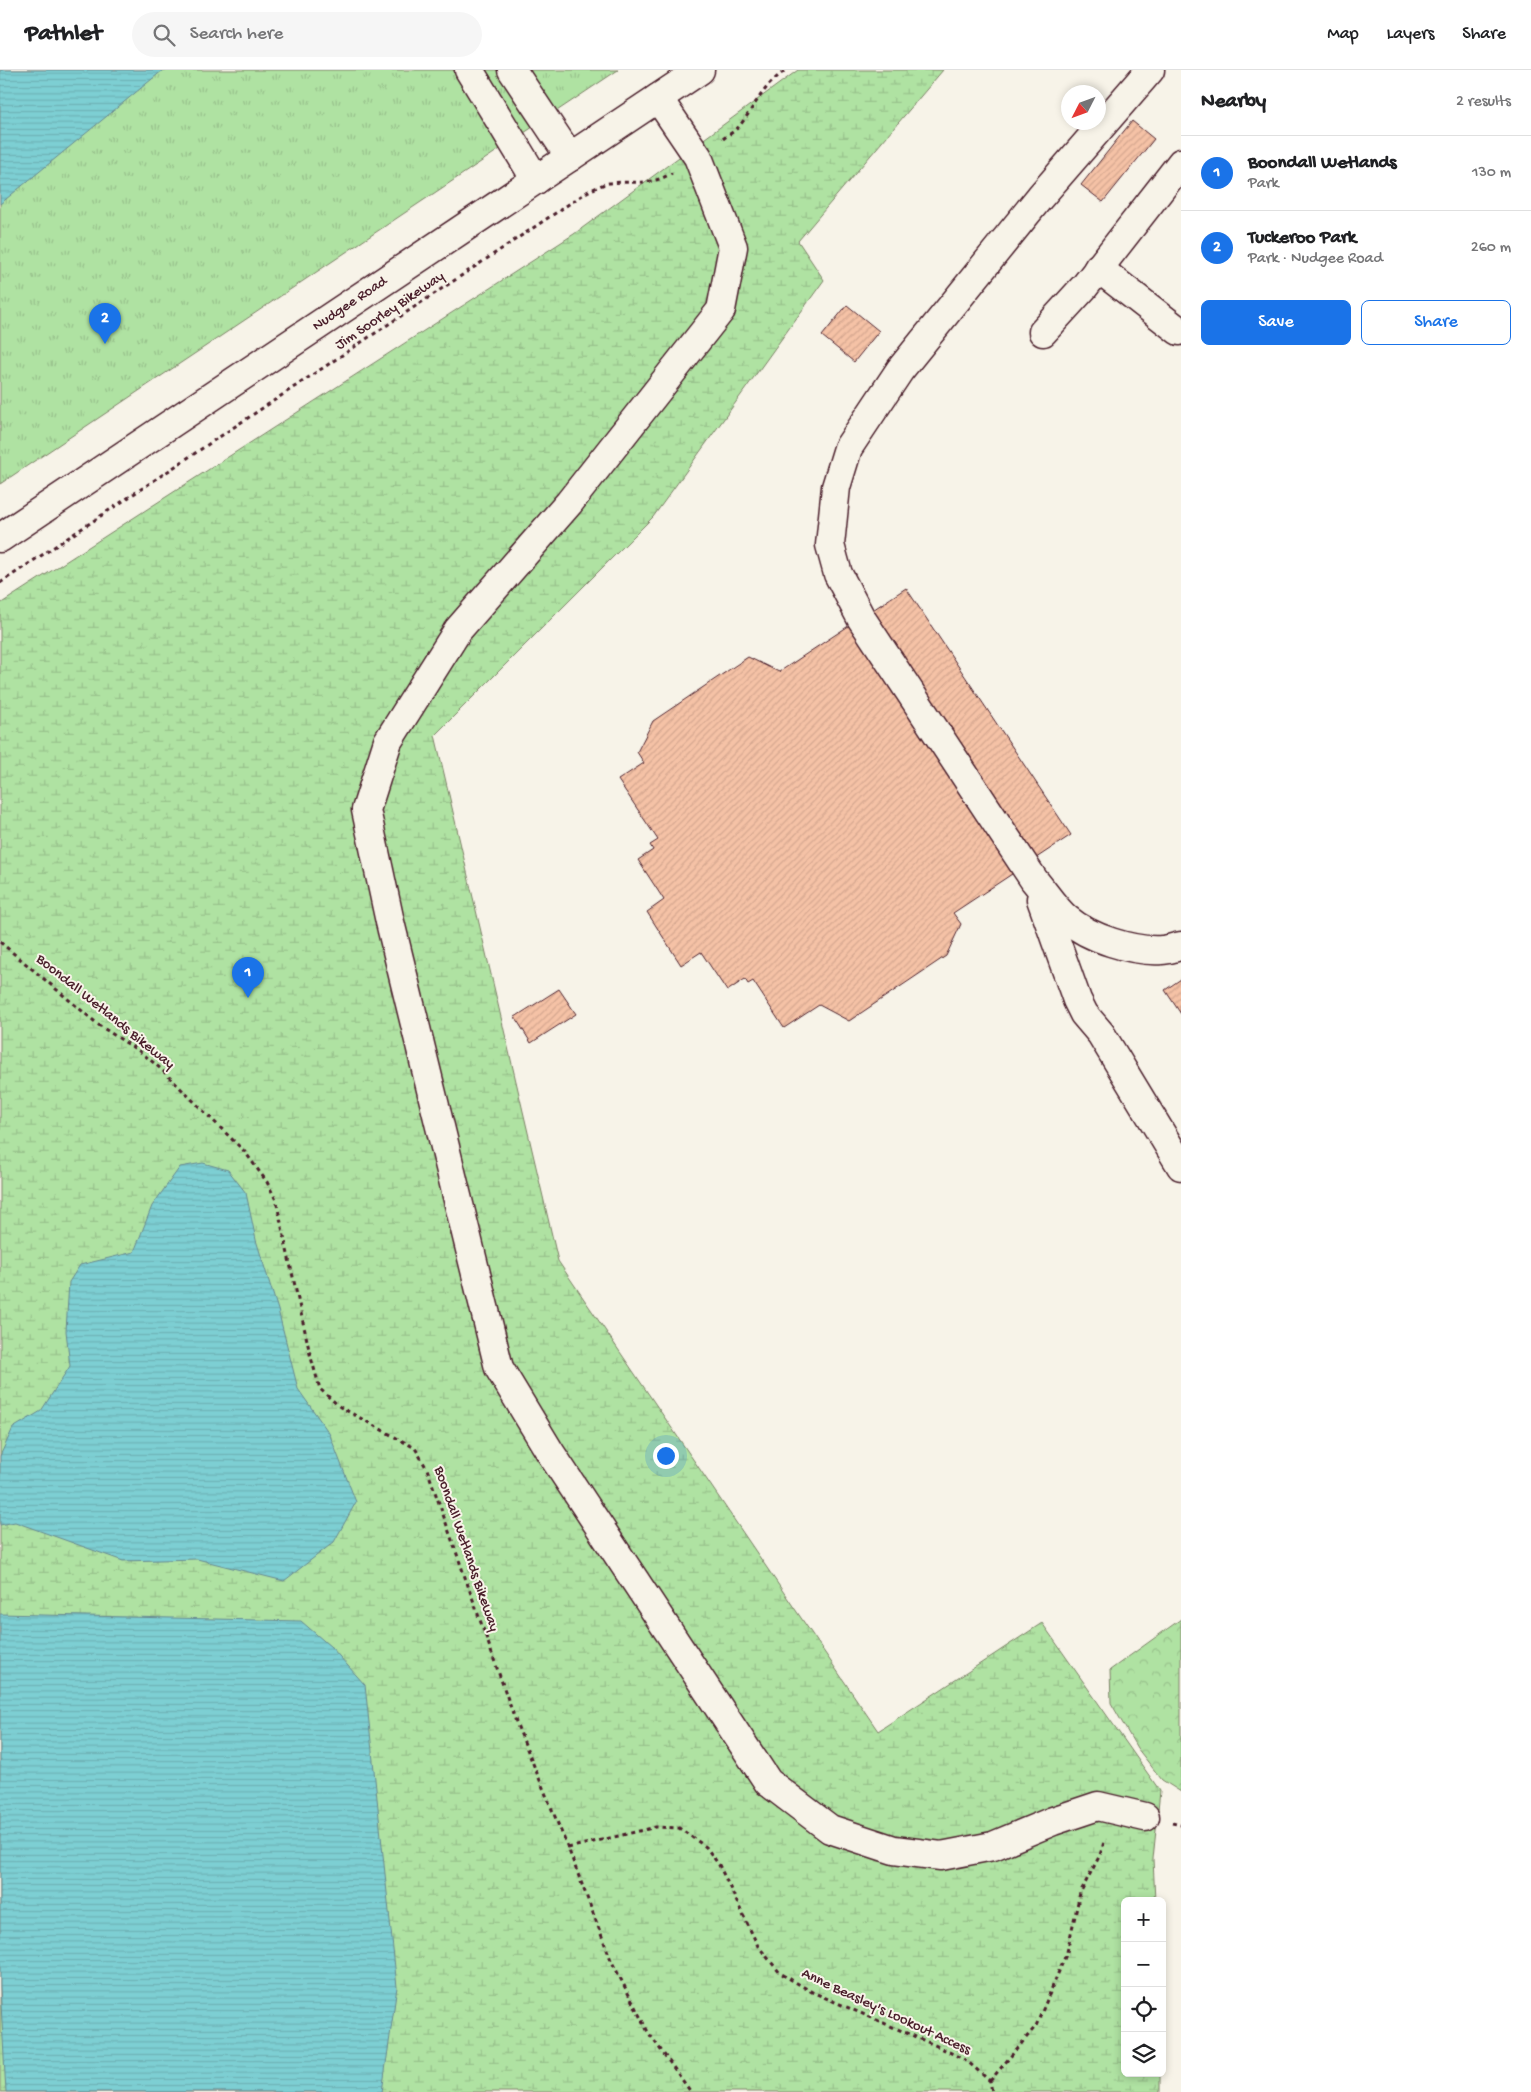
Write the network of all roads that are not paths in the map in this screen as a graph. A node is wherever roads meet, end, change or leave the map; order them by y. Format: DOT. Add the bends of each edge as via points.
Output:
graph roads {
  1 [pos="469,70"];
  2 [pos="512,70"];
  3 [pos="700,70"];
  4 [pos="1150,70"];
  5 [pos="658,98"];
  6 [pos="570,157"];
  7 [pos="1181,163"];
  8 [pos="536,180"];
  9 [pos="1098,268"];
  10 [pos="1179,331"];
  11 [pos="1043,332"];
  12 [pos="0,538"];
  13 [pos="1034,880"];
  14 [pos="1181,946"];
  15 [pos="1181,1166"];
  16 [pos="1145,1817"];
  1 -- 8 [label="street"];
  2 -- 6 [label="street"];
  3 -- 5 [label="street, Nudgee Road"];
  4 -- 13 [label="street" via="1040,197 900,370 848,448 836,487 830,545 838,574 861,618"];
  5 -- 6 [label="street, Nudgee Road"];
  5 -- 16 [label="street" via="698,157 733,246 721,310 569,502 458,630 388,741 366,810 390,922 499,1368 550,1452 768,1782 830,1829 894,1850 941,1856 993,1846 1098,1806"];
  6 -- 8 [label="street, Nudgee Road"];
  7 -- 9 [label="street"];
  8 -- 12 [label="street, Nudgee Road"];
  9 -- 10 [label="street"];
  9 -- 11 [label="street"];
  13 -- 14 [label="street" via="1065,918 1080,930 1127,946 1162,950"];
  13 -- 15 [label="street" via="1084,1014 1101,1034"];
}
